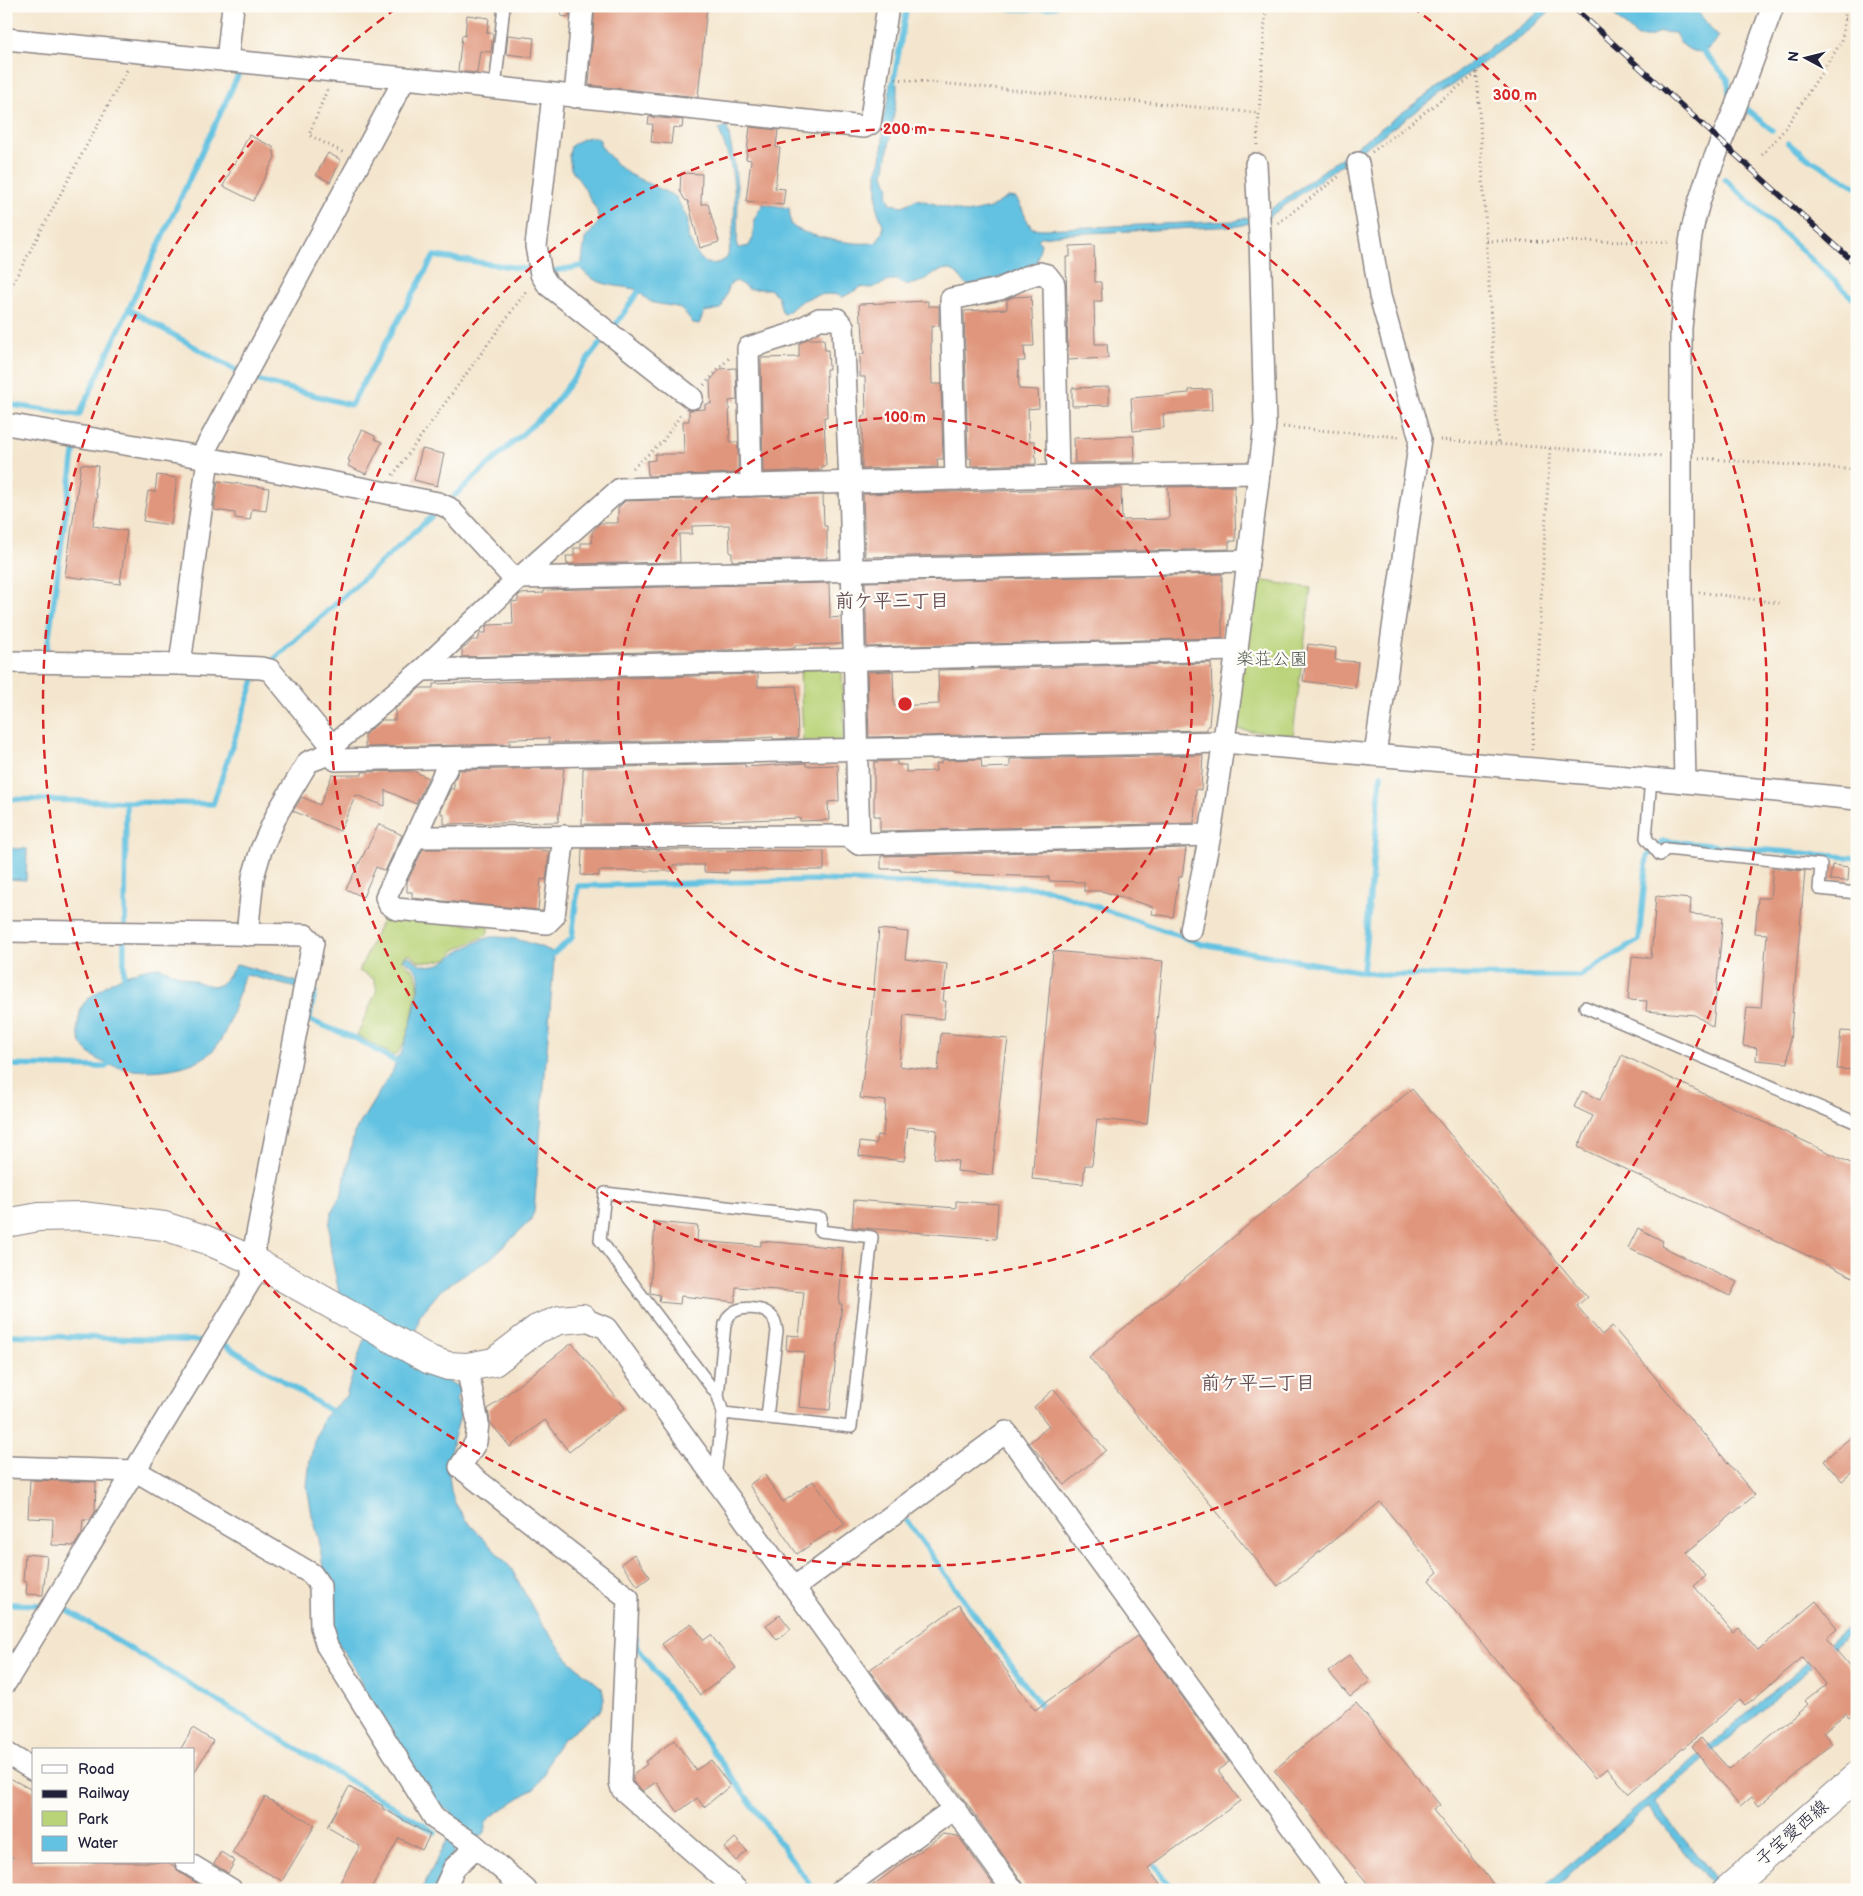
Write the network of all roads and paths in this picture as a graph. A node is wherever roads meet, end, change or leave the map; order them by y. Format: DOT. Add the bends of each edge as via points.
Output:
graph roads {
  1 [pos="233,6"];
  2 [pos="504,6"];
  3 [pos="583,6"];
  4 [pos="888,6"];
  5 [pos="1266,6"];
  6 [pos="1772,6"];
  7 [pos="1846,6"];
  8 [pos="1845,19"];
  9 [pos="1857,19"];
  10 [pos="6,39"];
  11 [pos="136,52"];
  12 [pos="227,61"];
  13 [pos="334,71"];
  14 [pos="1477,72"];
  15 [pos="405,78"];
  16 [pos="899,80"];
  17 [pos="495,88"];
  18 [pos="553,95"];
  19 [pos="575,96"];
  20 [pos="1259,113"];
  21 [pos="1762,155"];
  22 [pos="360,162"];
  23 [pos="1358,163"];
  24 [pos="1256,164"];
  25 [pos="1487,241"];
  26 [pos="1690,243"];
  27 [pos="541,274"];
  28 [pos="6,296"];
  29 [pos="692,398"];
  30 [pos="6,424"];
  31 [pos="1265,425"];
  32 [pos="1420,439"];
  33 [pos="1498,444"];
  34 [pos="1550,448"];
  35 [pos="1681,457"];
  36 [pos="204,458"];
  37 [pos="1857,470"];
  38 [pos="1258,472"];
  39 [pos="1058,476"];
  40 [pos="956,480"];
  41 [pos="850,483"];
  42 [pos="751,486"];
  43 [pos="381,492"];
  44 [pos="1248,561"];
  45 [pos="852,570"];
  46 [pos="518,579"];
  47 [pos="1681,590"];
  48 [pos="1779,603"];
  49 [pos="1237,650"];
  50 [pos="855,660"];
  51 [pos="6,662"];
  52 [pos="180,664"];
  53 [pos="422,670"];
  54 [pos="1224,742"];
  55 [pos="333,749"];
  56 [pos="857,750"];
  57 [pos="1375,755"];
  58 [pos="451,758"];
  59 [pos="1531,768"];
  60 [pos="1651,779"];
  61 [pos="1685,782"];
  62 [pos="1857,799"];
  63 [pos="1210,835"];
  64 [pos="564,836"];
  65 [pos="415,837"];
  66 [pos="859,844"];
  67 [pos="1857,893"];
  68 [pos="1192,930"];
  69 [pos="6,931"];
  70 [pos="247,935"];
  71 [pos="1585,1007"];
  72 [pos="1857,1123"];
  73 [pos="6,1223"];
  74 [pos="252,1260"];
  75 [pos="582,1318"];
  76 [pos="468,1367"];
  77 [pos="718,1396"];
  78 [pos="723,1413"];
  79 [pos="767,1418"];
  80 [pos="6,1467"];
  81 [pos="136,1471"];
  82 [pos="715,1477"];
  83 [pos="795,1587"];
  84 [pos="6,1682"];
  85 [pos="6,1753"];
  86 [pos="32,1769"];
  87 [pos="1857,1776"];
  88 [pos="955,1808"];
  89 [pos="474,1845"];
  90 [pos="189,1864"];
  91 [pos="1730,1889"];
  92 [pos="232,1890"];
  93 [pos="444,1890"];
  94 [pos="526,1890"];
  95 [pos="738,1890"];
  96 [pos="841,1890"];
  97 [pos="1013,1890"];
  98 [pos="1336,1890"];
  1 -- 12 [label="street"];
  2 -- 17 [label="lane"];
  3 -- 19 [label="street"];
  4 -- 19 [label="street" via="870,124 864,127"];
  5 -- 20 [label="path"];
  6 -- 26 [label="street" via="1711,165"];
  7 -- 8 [label="path"];
  8 -- 9 [label="path"];
  8 -- 21 [label="path" via="1842,41 1784,130"];
  10 -- 11 [label="street"];
  11 -- 12 [label="street"];
  11 -- 28 [label="path"];
  12 -- 13 [label="street"];
  13 -- 15 [label="street"];
  13 -- 22 [label="path" via="308,135"];
  14 -- 25 [label="path"];
  15 -- 17 [label="street"];
  15 -- 22 [label="street"];
  16 -- 20 [label="path"];
  17 -- 18 [label="street"];
  18 -- 19 [label="street"];
  18 -- 27 [label="street" via="536,246"];
  20 -- 24 [label="path"];
  22 -- 36 [label="street"];
  23 -- 32 [label="street" via="1380,296"];
  24 -- 31 [label="street"];
  25 -- 26 [label="path"];
  25 -- 33 [label="path"];
  26 -- 35 [label="street" via="1681,328"];
  27 -- 29 [label="street" via="548,285"];
  27 -- 43 [label="path"];
  30 -- 36 [label="street"];
  31 -- 32 [label="path"];
  31 -- 38 [label="street"];
  32 -- 33 [label="path"];
  32 -- 57 [label="street"];
  33 -- 34 [label="path"];
  34 -- 35 [label="path"];
  34 -- 59 [label="path"];
  35 -- 37 [label="path"];
  35 -- 47 [label="street"];
  36 -- 43 [label="street"];
  36 -- 52 [label="street"];
  38 -- 39 [label="street"];
  38 -- 44 [label="street"];
  39 -- 40 [label="street"];
  39 -- 40 [label="street" via="1054,284 1047,275 1039,273 1000,289 951,299"];
  40 -- 41 [label="street"];
  41 -- 42 [label="street"];
  41 -- 42 [label="street" via="843,326 837,319 829,318 819,319 790,335 748,348"];
  41 -- 45 [label="street"];
  42 -- 46 [label="street" via="620,489"];
  43 -- 46 [label="street" via="449,508"];
  44 -- 45 [label="street"];
  44 -- 49 [label="street"];
  45 -- 46 [label="street"];
  45 -- 50 [label="street"];
  46 -- 53 [label="street"];
  47 -- 48 [label="path"];
  47 -- 61 [label="street"];
  49 -- 50 [label="street"];
  49 -- 54 [label="street"];
  50 -- 53 [label="street"];
  50 -- 56 [label="street"];
  51 -- 52 [label="street"];
  52 -- 55 [label="street" via="270,670"];
  53 -- 55 [label="street"];
  54 -- 56 [label="street"];
  54 -- 57 [label="street"];
  54 -- 63 [label="street"];
  55 -- 58 [label="street" via="336,760"];
  55 -- 70 [label="street" via="308,762 260,850 253,877"];
  56 -- 58 [label="street"];
  56 -- 66 [label="street"];
  57 -- 59 [label="street"];
  58 -- 65 [label="street"];
  59 -- 60 [label="street"];
  60 -- 61 [label="street"];
  60 -- 67 [label="lane" via="1646,838 1660,855 1666,849 1821,865 1819,889"];
  61 -- 62 [label="street"];
  63 -- 66 [label="street"];
  63 -- 68 [label="street"];
  64 -- 65 [label="street"];
  64 -- 65 [label="street" via="554,916 547,923 396,909 386,897"];
  64 -- 66 [label="street" via="848,836"];
  69 -- 70 [label="street"];
  70 -- 74 [label="street" via="305,935 313,943"];
  71 -- 72 [label="lane"];
  73 -- 74 [label="street" via="39,1217 82,1216 164,1226"];
  74 -- 76 [label="street" via="430,1360 448,1366"];
  74 -- 81 [label="street" via="252,1278"];
  75 -- 76 [label="street" via="560,1320 537,1329 494,1362"];
  75 -- 82 [label="street" via="606,1328"];
  76 -- 95 [label="street" via="478,1423 476,1442 460,1467 628,1598 622,1789"];
  77 -- 78 [label="lane"];
  77 -- 79 [label="lane" via="725,1324 729,1316 744,1308 761,1310 775,1320 777,1331"];
  77 -- 79 [label="lane" via="600,1240 605,1193 821,1218 820,1231 872,1237 851,1427"];
  78 -- 79 [label="lane"];
  78 -- 82 [label="lane"];
  80 -- 81 [label="street"];
  81 -- 84 [label="street"];
  81 -- 89 [label="street" via="312,1574 320,1586 320,1627 327,1646 435,1819"];
  82 -- 83 [label="street"];
  83 -- 88 [label="street"];
  83 -- 98 [label="street" via="1006,1432"];
  85 -- 86 [label="street"];
  87 -- 91 [label="street, 子宝愛西線"];
  88 -- 96 [label="street"];
  88 -- 97 [label="street"];
  89 -- 93 [label="street" via="454,1868"];
  89 -- 94 [label="street"];
  90 -- 92 [label="street"];
}
